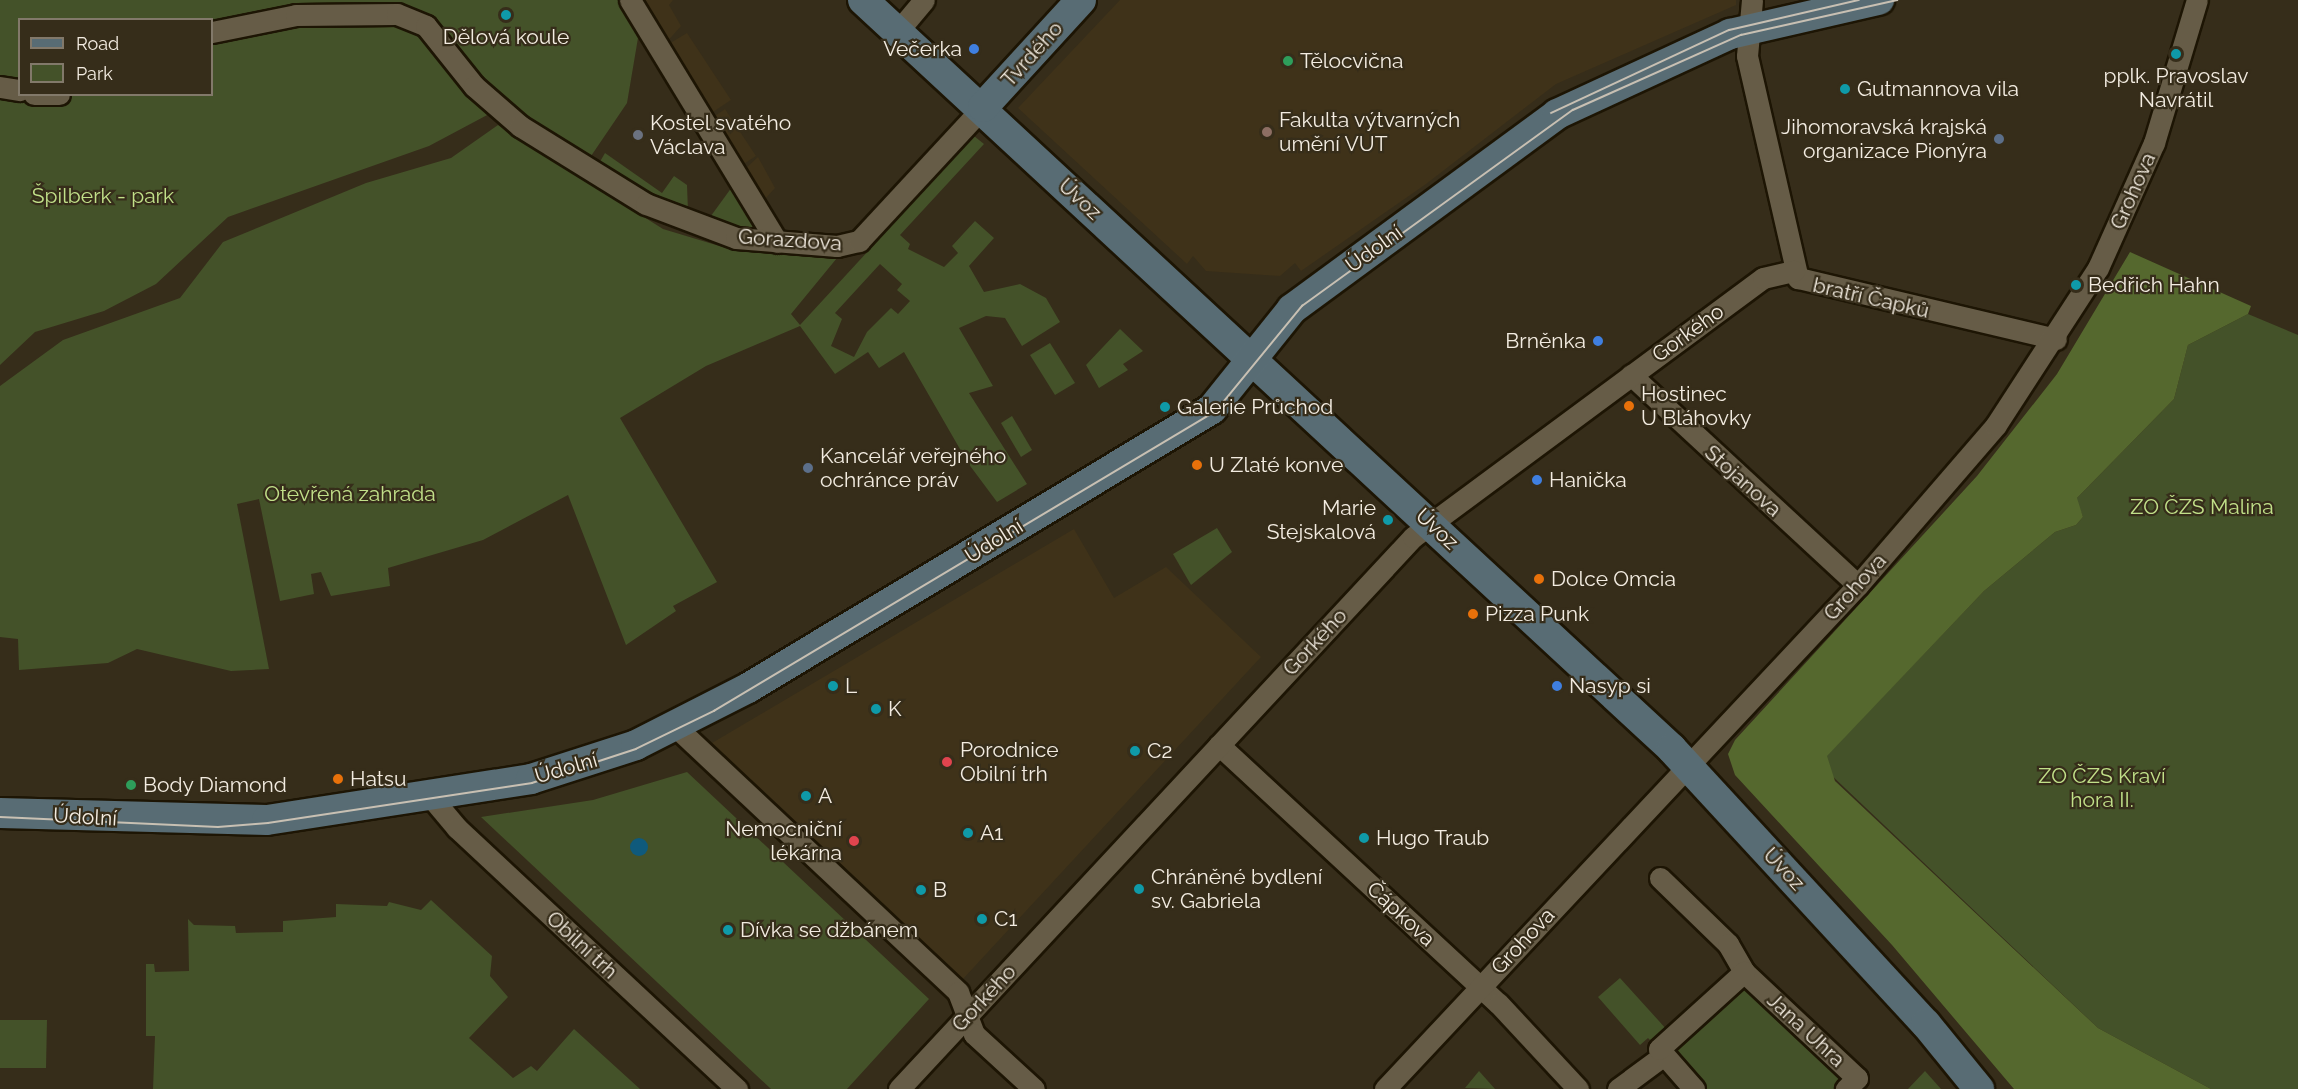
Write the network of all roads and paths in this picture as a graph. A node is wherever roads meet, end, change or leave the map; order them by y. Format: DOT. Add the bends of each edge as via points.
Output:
graph roads {
  1 [pos="630,0"];
  2 [pos="863,0"];
  3 [pos="924,0"];
  4 [pos="1081,0"];
  5 [pos="1879,0"];
  6 [pos="2197,0"];
  7 [pos="1750,14"];
  8 [pos="898,31"];
  9 [pos="213,32"];
  10 [pos="0,87"];
  11 [pos="18,90"];
  12 [pos="983,108"];
  13 [pos="777,242"];
  14 [pos="1794,272"];
  15 [pos="2056,339"];
  16 [pos="1252,360"];
  17 [pos="1631,375"];
  18 [pos="1430,523"];
  19 [pos="1858,585"];
  20 [pos="676,727"];
  21 [pos="1219,745"];
  22 [pos="1689,766"];
  23 [pos="431,797"];
  24 [pos="0,813"];
  25 [pos="1660,878"];
  26 [pos="1744,972"];
  27 [pos="1480,987"];
  28 [pos="969,1016"];
  29 [pos="1664,1055"];
  30 [pos="737,1089"];
  31 [pos="899,1089"];
  32 [pos="1034,1089"];
  33 [pos="1385,1089"];
  34 [pos="1578,1089"];
  35 [pos="1618,1089"];
  36 [pos="1694,1089"];
  37 [pos="1846,1089"];
  38 [pos="1979,1089"];
  1 -- 13 [label="street"];
  2 -- 8 [label="street, Úvoz"];
  3 -- 8 [label="street"];
  4 -- 12 [label="street, Tvrdého"];
  5 -- 7 [label="street, Údolní"];
  6 -- 15 [label="street, Grohova" via="2154,143 2098,268"];
  7 -- 14 [label="street, bratří Čapků" via="1747,56"];
  7 -- 16 [label="street, Údolní" via="1557,114 1297,305"];
  8 -- 12 [label="street, Úvoz"];
  9 -- 13 [label="street, Gorazdova" via="296,15 397,14 426,26 474,86 520,126 646,204 736,238"];
  10 -- 11 [label="street"];
  12 -- 13 [label="street, Gorazdova" via="859,241 848,246"];
  12 -- 16 [label="street, Úvoz"];
  14 -- 15 [label="street, bratří Čapků" via="1804,282"];
  14 -- 17 [label="street, Gorkého" via="1763,278"];
  15 -- 19 [label="street, Grohova" via="1996,425"];
  16 -- 18 [label="street, Úvoz"];
  16 -- 20 [label="street, Údolní" via="1224,398 1198,418"];
  17 -- 18 [label="street, Gorkého"];
  17 -- 19 [label="street, Stojanova"];
  18 -- 21 [label="street, Gorkého"];
  18 -- 22 [label="street, Úvoz"];
  19 -- 22 [label="street, Grohova"];
  20 -- 23 [label="street, Údolní" via="573,767"];
  20 -- 28 [label="street" via="958,992"];
  21 -- 27 [label="street, Čápkova"];
  21 -- 28 [label="street, Gorkého"];
  22 -- 27 [label="street, Grohova"];
  22 -- 38 [label="street, Úvoz"];
  23 -- 24 [label="street, Údolní" via="228,822"];
  23 -- 30 [label="street, Obilní trh" via="457,828"];
  25 -- 26 [label="street, Jana Uhra" via="1728,945"];
  26 -- 29 [label="street" via="1659,1049"];
  26 -- 37 [label="street, Jana Uhra" via="1857,1078"];
  27 -- 33 [label="street, Grohova"];
  27 -- 34 [label="street, Čápkova"];
  28 -- 31 [label="street, Gorkého"];
  28 -- 32 [label="street" via="974,1034"];
  29 -- 35 [label="street"];
  29 -- 36 [label="street"];
}
